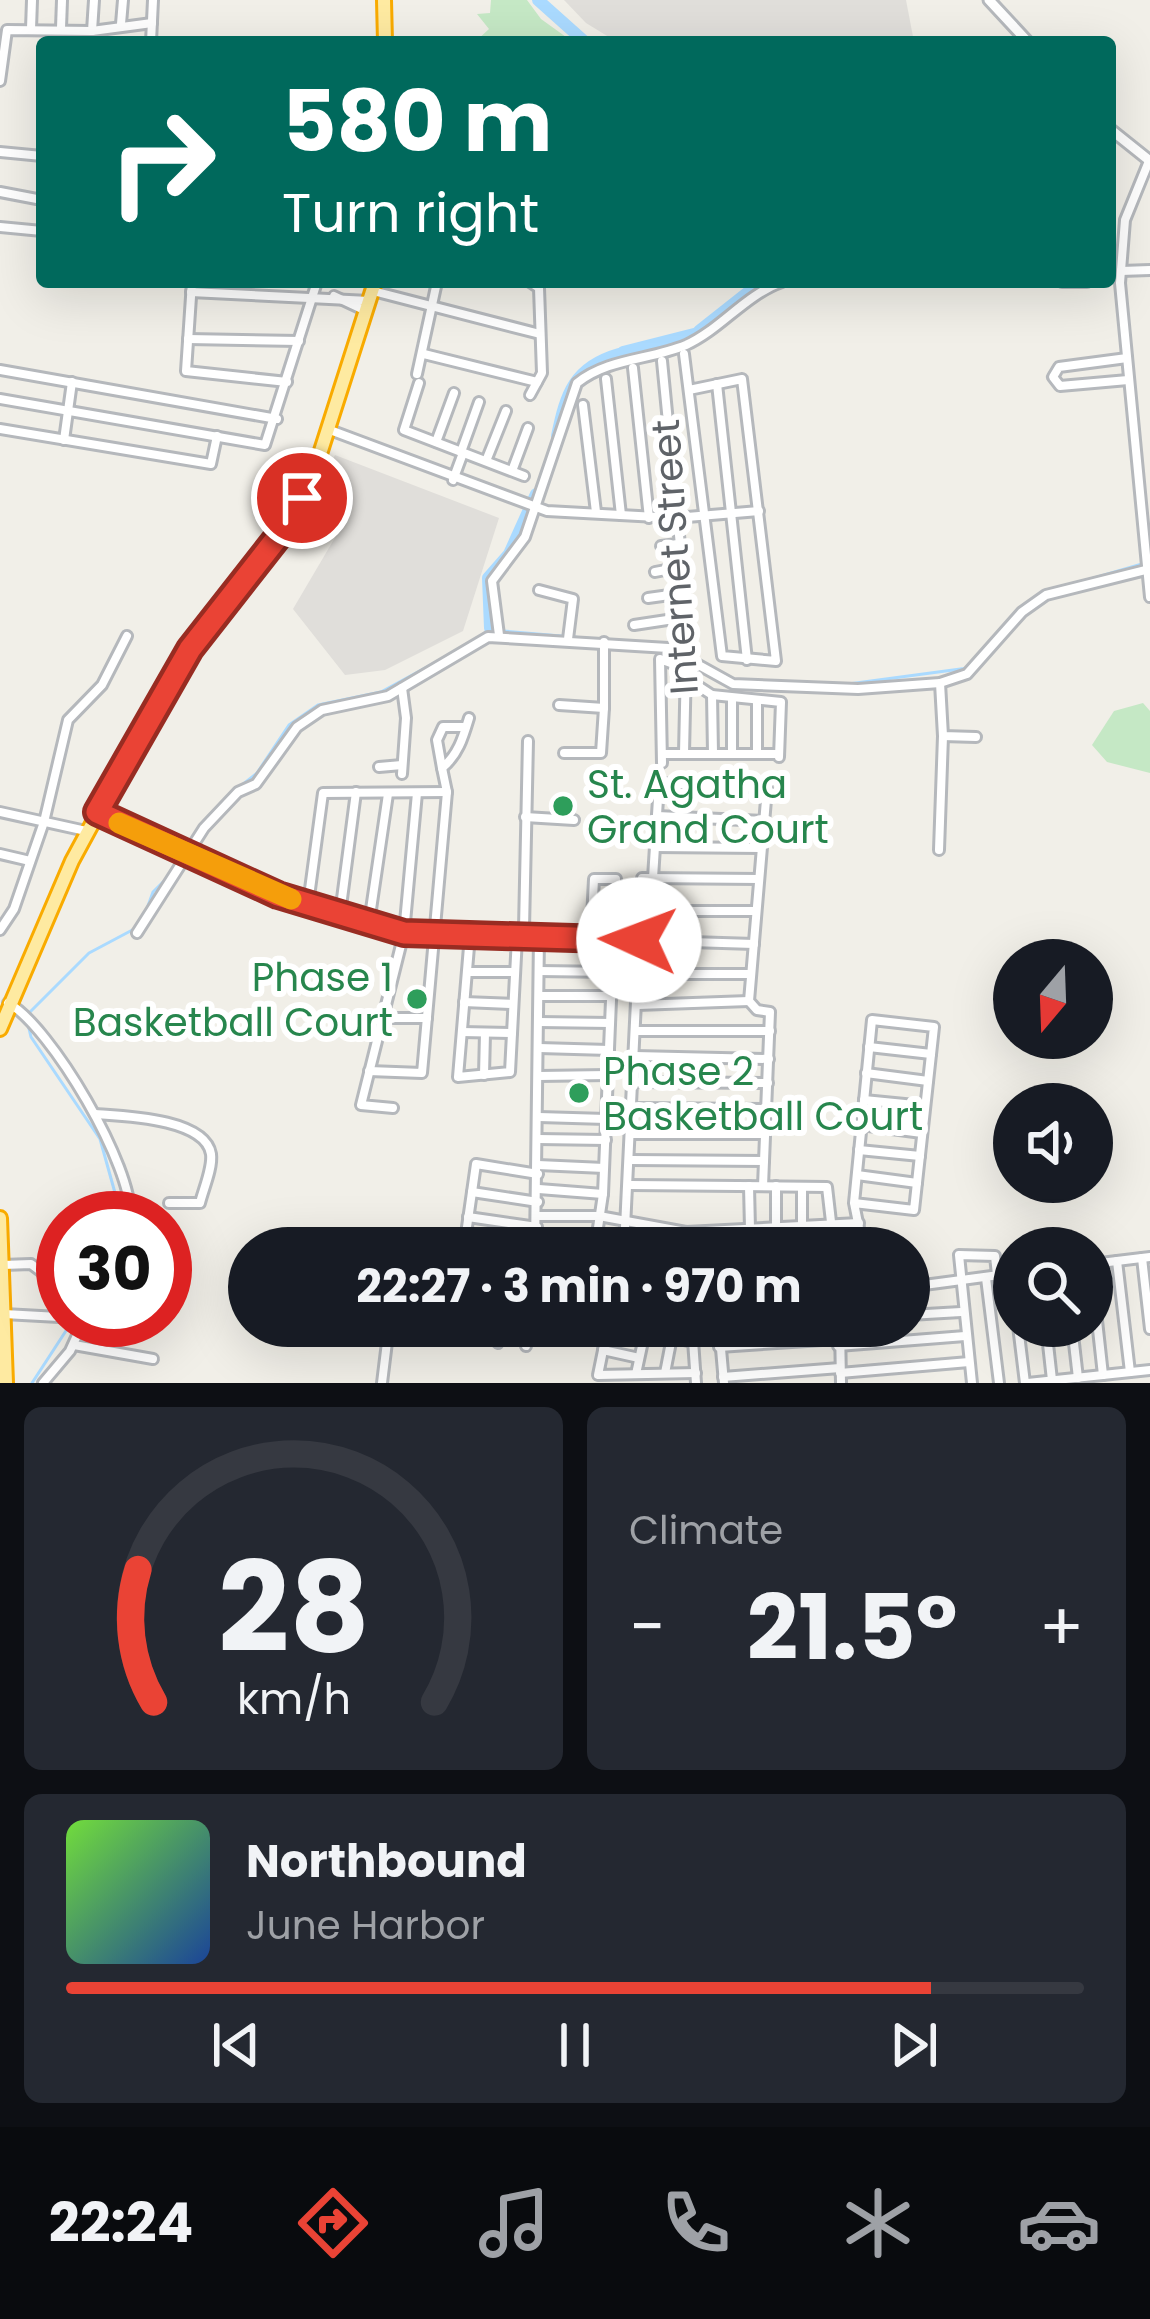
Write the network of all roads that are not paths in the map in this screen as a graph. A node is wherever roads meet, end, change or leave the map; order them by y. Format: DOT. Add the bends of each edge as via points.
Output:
graph roads {
  1 [pos="32,0"];
  2 [pos="62,0"];
  3 [pos="94,0"];
  4 [pos="123,0"];
  5 [pos="153,0"];
  6 [pos="384,0"];
  7 [pos="989,0"];
  8 [pos="152,23"];
  9 [pos="121,24"];
  10 [pos="31,28"];
  11 [pos="61,28"];
  12 [pos="92,31"];
  13 [pos="151,36"];
  14 [pos="385,36"];
  15 [pos="1022,36"];
  16 [pos="0,76"];
  17 [pos="1116,134"];
  18 [pos="0,152"];
  19 [pos="36,155"];
  20 [pos="1149,161"];
  21 [pos="0,192"];
  22 [pos="36,199"];
  23 [pos="0,227"];
  24 [pos="36,230"];
  25 [pos="1150,269"];
  26 [pos="1117,277"];
  27 [pos="191,288"];
  28 [pos="209,288"];
  29 [pos="316,288"];
  30 [pos="436,288"];
  31 [pos="539,288"];
  32 [pos="770,288"];
  33 [pos="314,294"];
  34 [pos="370,296"];
  35 [pos="433,306"];
  36 [pos="540,334"];
  37 [pos="188,339"];
  38 [pos="299,341"];
  39 [pos="424,354"];
  40 [pos="684,354"];
  41 [pos="1126,358"];
  42 [pos="662,361"];
  43 [pos="633,368"];
  44 [pos="0,370"];
  45 [pos="606,379"];
  46 [pos="1128,380"];
  47 [pos="72,382"];
  48 [pos="287,382"];
  49 [pos="537,382"];
  50 [pos="717,384"];
  51 [pos="689,390"];
  52 [pos="454,393"];
  53 [pos="530,394"];
  54 [pos="0,399"];
  55 [pos="479,402"];
  56 [pos="583,405"];
  57 [pos="68,411"];
  58 [pos="506,411"];
  59 [pos="277,419"];
  60 [pos="528,428"];
  61 [pos="0,429"];
  62 [pos="331,430"];
  63 [pos="217,436"];
  64 [pos="64,440"];
  65 [pos="436,442"];
  66 [pos="462,452"];
  67 [pos="486,461"];
  68 [pos="512,471"];
  69 [pos="524,476"];
  70 [pos="453,480"];
  71 [pos="535,508"];
  72 [pos="759,511"];
  73 [pos="596,512"];
  74 [pos="621,515"];
  75 [pos="732,515"];
  76 [pos="703,517"];
  77 [pos="649,518"];
  78 [pos="674,518"];
  79 [pos="678,544"];
  80 [pos="661,546"];
  81 [pos="681,568"];
  82 [pos="1147,570"];
  83 [pos="656,572"];
  84 [pos="539,590"];
  85 [pos="684,592"];
  86 [pos="1150,597"];
  87 [pos="648,598"];
  88 [pos="687,616"];
  89 [pos="634,625"];
  90 [pos="500,635"];
  91 [pos="127,636"];
  92 [pos="569,636"];
  93 [pos="604,641"];
  94 [pos="686,656"];
  95 [pos="747,660"];
  96 [pos="684,672"];
  97 [pos="940,683"];
  98 [pos="402,688"];
  99 [pos="712,695"];
  100 [pos="732,699"];
  101 [pos="757,701"];
  102 [pos="559,705"];
  103 [pos="604,708"];
  104 [pos="943,736"];
  105 [pos="976,737"];
  106 [pos="528,741"];
  107 [pos="564,753"];
  108 [pos="684,753"];
  109 [pos="713,753"];
  110 [pos="732,753"];
  111 [pos="757,754"];
  112 [pos="379,767"];
  113 [pos="442,768"];
  114 [pos="356,792"];
  115 [pos="446,792"];
  116 [pos="388,793"];
  117 [pos="417,793"];
  118 [pos="0,812"];
  119 [pos="97,812"];
  120 [pos="657,816"];
  121 [pos="525,818"];
  122 [pos="574,820"];
  123 [pos="765,820"];
  124 [pos="44,822"];
  125 [pos="86,832"];
  126 [pos="655,847"];
  127 [pos="762,848"];
  128 [pos="939,850"];
  129 [pos="0,854"];
  130 [pos="189,855"];
  131 [pos="30,861"];
  132 [pos="647,878"];
  133 [pos="759,879"];
  134 [pos="308,904"];
  135 [pos="640,911"];
  136 [pos="756,911"];
  137 [pos="340,914"];
  138 [pos="369,922"];
  139 [pos="0,930"];
  140 [pos="404,933"];
  141 [pos="137,934"];
  142 [pos="434,934"];
  143 [pos="470,935"];
  144 [pos="517,937"];
  145 [pos="539,938"];
  146 [pos="591,939"];
  147 [pos="614,940"];
  148 [pos="639,940"];
  149 [pos="754,944"];
  150 [pos="539,971"];
  151 [pos="467,972"];
  152 [pos="515,972"];
  153 [pos="613,972"];
  154 [pos="638,974"];
  155 [pos="750,974"];
  156 [pos="539,996"];
  157 [pos="612,996"];
  158 [pos="749,1001"];
  159 [pos="464,1002"];
  160 [pos="8,1003"];
  161 [pos="513,1004"];
  162 [pos="637,1005"];
  163 [pos="383,1018"];
  164 [pos="427,1018"];
  165 [pos="539,1022"];
  166 [pos="610,1023"];
  167 [pos="0,1028"];
  168 [pos="636,1031"];
  169 [pos="770,1031"];
  170 [pos="461,1032"];
  171 [pos="485,1033"];
  172 [pos="512,1033"];
  173 [pos="539,1048"];
  174 [pos="869,1048"];
  175 [pos="609,1050"];
  176 [pos="931,1054"];
  177 [pos="635,1056"];
  178 [pos="769,1058"];
  179 [pos="369,1071"];
  180 [pos="866,1073"];
  181 [pos="484,1075"];
  182 [pos="608,1075"];
  183 [pos="538,1076"];
  184 [pos="928,1081"];
  185 [pos="634,1082"];
  186 [pos="767,1083"];
  187 [pos="864,1100"];
  188 [pos="925,1106"];
  189 [pos="394,1108"];
  190 [pos="633,1108"];
  191 [pos="766,1109"];
  192 [pos="93,1114"];
  193 [pos="538,1117"];
  194 [pos="606,1118"];
  195 [pos="861,1125"];
  196 [pos="922,1133"];
  197 [pos="632,1134"];
  198 [pos="765,1134"];
  199 [pos="538,1139"];
  200 [pos="606,1140"];
  201 [pos="859,1150"];
  202 [pos="920,1156"];
  203 [pos="631,1160"];
  204 [pos="764,1161"];
  205 [pos="604,1168"];
  206 [pos="538,1170"];
  207 [pos="856,1175"];
  208 [pos="917,1183"];
  209 [pos="630,1185"];
  210 [pos="749,1186"];
  211 [pos="763,1186"];
  212 [pos="776,1186"];
  213 [pos="802,1186"];
  214 [pos="538,1189"];
  215 [pos="126,1191"];
  216 [pos="472,1192"];
  217 [pos="603,1194"];
  218 [pos="538,1202"];
  219 [pos="192,1203"];
  220 [pos="854,1203"];
  221 [pos="599,1216"];
  222 [pos="468,1217"];
  223 [pos="0,1218"];
  224 [pos="538,1221"];
  225 [pos="626,1221"];
  226 [pos="829,1223"];
  227 [pos="859,1223"];
  228 [pos="802,1226"];
  229 [pos="467,1227"];
  230 [pos="537,1227"];
  231 [pos="598,1227"];
  232 [pos="626,1227"];
  233 [pos="659,1227"];
  234 [pos="750,1227"];
  235 [pos="776,1227"];
  236 [pos="830,1227"];
  237 [pos="860,1227"];
  238 [pos="993,1256"];
  239 [pos="1146,1257"];
  240 [pos="1113,1261"];
  241 [pos="1117,1261"];
  242 [pos="2,1265"];
  243 [pos="36,1268"];
  244 [pos="993,1276"];
  245 [pos="986,1278"];
  246 [pos="958,1284"];
  247 [pos="930,1286"];
  248 [pos="2,1311"];
  249 [pos="962,1312"];
  250 [pos="930,1314"];
  251 [pos="36,1315"];
  252 [pos="1150,1329"];
  253 [pos="965,1336"];
  254 [pos="930,1338"];
  255 [pos="72,1347"];
  256 [pos="85,1347"];
  257 [pos="386,1347"];
  258 [pos="604,1347"];
  259 [pos="642,1347"];
  260 [pos="693,1347"];
  261 [pos="719,1347"];
  262 [pos="1021,1347"];
  263 [pos="1048,1347"];
  264 [pos="1074,1347"];
  265 [pos="1100,1347"];
  266 [pos="603,1350"];
  267 [pos="639,1358"];
  268 [pos="153,1359"];
  269 [pos="969,1362"];
  270 [pos="1150,1370"];
  271 [pos="1130,1372"];
  272 [pos="635,1374"];
  273 [pos="840,1375"];
  274 [pos="1103,1375"];
  275 [pos="672,1376"];
  276 [pos="4,1377"];
  277 [pos="696,1378"];
  278 [pos="1078,1378"];
  279 [pos="724,1380"];
  280 [pos="1052,1380"];
  281 [pos="43,1383"];
  282 [pos="382,1383"];
  283 [pos="971,1383"];
  284 [pos="998,1383"];
  285 [pos="1026,1383"];
  1 -- 10 [label="street"];
  2 -- 11 [label="street"];
  3 -- 12 [label="street"];
  4 -- 9 [label="street"];
  5 -- 8 [label="street"];
  6 -- 14 [label="highway"];
  7 -- 15 [label="street"];
  8 -- 9 [label="street"];
  8 -- 13 [label="street"];
  9 -- 12 [label="street"];
  10 -- 11 [label="street"];
  10 -- 16 [label="street" via="7,30"];
  11 -- 12 [label="street"];
  17 -- 20 [label="street"];
  18 -- 19 [label="street"];
  20 -- 26 [label="street" via="1125,220"];
  21 -- 22 [label="street"];
  23 -- 24 [label="street"];
  25 -- 26 [label="street"];
  26 -- 41 [label="street"];
  27 -- 37 [label="street"];
  28 -- 33 [label="street"];
  29 -- 33 [label="street"];
  30 -- 35 [label="street"];
  31 -- 36 [label="street"];
  32 -- 71 [label="street" via="692,342 577,383"];
  33 -- 34 [label="street"];
  33 -- 38 [label="street"];
  34 -- 35 [label="street"];
  34 -- 62 [label="highway"];
  35 -- 36 [label="street"];
  35 -- 39 [label="street"];
  36 -- 49 [label="street"];
  37 -- 38 [label="street"];
  37 -- 48 [label="street" via="186,371"];
  38 -- 48 [label="street"];
  39 -- 49 [label="street"];
  39 -- 65 [label="street" via="404,430"];
  40 -- 51 [label="street"];
  41 -- 46 [label="street"];
  41 -- 46 [label="street" via="1059,367 1053,377 1060,386"];
  42 -- 78 [label="street, Internet Street"];
  43 -- 77 [label="street"];
  44 -- 47 [label="street"];
  45 -- 74 [label="street"];
  46 -- 82 [label="street"];
  47 -- 57 [label="street"];
  47 -- 59 [label="street"];
  48 -- 59 [label="street"];
  49 -- 53 [label="street"];
  50 -- 51 [label="street"];
  50 -- 72 [label="street" via="742,379"];
  50 -- 75 [label="street"];
  51 -- 76 [label="street"];
  52 -- 65 [label="street"];
  54 -- 57 [label="street"];
  55 -- 66 [label="street"];
  56 -- 73 [label="street"];
  57 -- 63 [label="street"];
  57 -- 64 [label="street"];
  58 -- 67 [label="street"];
  59 -- 63 [label="street" via="265,445"];
  60 -- 68 [label="street"];
  61 -- 64 [label="street"];
  62 -- 70 [label="street"];
  62 -- 119 [label="highway" via="284,529 190,649"];
  63 -- 64 [label="street" via="211,464"];
  65 -- 66 [label="street"];
  66 -- 67 [label="street"];
  66 -- 70 [label="street"];
  67 -- 68 [label="street"];
  68 -- 69 [label="street"];
  70 -- 71 [label="street"];
  71 -- 73 [label="street"];
  71 -- 90 [label="street" via="525,537 492,581"];
  72 -- 75 [label="street"];
  72 -- 95 [label="street" via="776,661"];
  73 -- 74 [label="street"];
  74 -- 77 [label="street"];
  75 -- 76 [label="street"];
  75 -- 95 [label="street"];
  76 -- 78 [label="street"];
  76 -- 95 [label="street" via="722,656"];
  77 -- 78 [label="street"];
  78 -- 79 [label="street, Internet Street"];
  79 -- 80 [label="street"];
  79 -- 81 [label="street, Internet Street"];
  81 -- 83 [label="street"];
  81 -- 85 [label="street, Internet Street"];
  82 -- 86 [label="street"];
  82 -- 97 [label="street" via="1036,601 967,674"];
  84 -- 92 [label="street" via="573,599"];
  85 -- 87 [label="street"];
  85 -- 88 [label="street, Internet Street"];
  88 -- 89 [label="street"];
  88 -- 94 [label="street, Internet Street"];
  90 -- 92 [label="street"];
  90 -- 98 [label="street"];
  91 -- 124 [label="street" via="102,685 72,712"];
  92 -- 93 [label="street"];
  93 -- 94 [label="street"];
  93 -- 103 [label="street"];
  94 -- 96 [label="street, Internet Street"];
  94 -- 97 [label="street" via="733,684"];
  96 -- 99 [label="street"];
  96 -- 108 [label="street, Internet Street"];
  96 -- 108 [label="street" via="660,659 662,759"];
  97 -- 104 [label="street"];
  98 -- 112 [label="street" via="402,770"];
  98 -- 130 [label="street" via="306,719 256,784 204,828"];
  99 -- 100 [label="street"];
  99 -- 109 [label="street"];
  100 -- 101 [label="street"];
  100 -- 110 [label="street"];
  101 -- 111 [label="street"];
  101 -- 111 [label="street" via="781,702 779,756"];
  102 -- 103 [label="street"];
  103 -- 107 [label="street" via="601,753"];
  104 -- 105 [label="street"];
  104 -- 128 [label="street"];
  106 -- 121 [label="street"];
  108 -- 109 [label="street"];
  109 -- 110 [label="street"];
  110 -- 111 [label="street"];
  113 -- 113 [label="street" via="443,727 468,723 454,758"];
  113 -- 115 [label="street"];
  114 -- 116 [label="street"];
  114 -- 134 [label="street" via="323,793"];
  114 -- 137 [label="street"];
  115 -- 117 [label="street"];
  115 -- 142 [label="street"];
  116 -- 117 [label="street"];
  116 -- 138 [label="street"];
  117 -- 140 [label="street"];
  118 -- 124 [label="street"];
  119 -- 125 [label="highway"];
  119 -- 130 [label="street"];
  120 -- 123 [label="street"];
  120 -- 123 [label="street" via="659,783 767,788"];
  120 -- 126 [label="street"];
  121 -- 122 [label="street"];
  121 -- 144 [label="street" via="524,929"];
  123 -- 127 [label="street"];
  124 -- 125 [label="street"];
  124 -- 131 [label="street"];
  125 -- 160 [label="highway"];
  126 -- 127 [label="street"];
  126 -- 132 [label="street"];
  127 -- 133 [label="street"];
  129 -- 131 [label="street"];
  130 -- 134 [label="street"];
  130 -- 141 [label="street"];
  131 -- 139 [label="street"];
  132 -- 133 [label="street"];
  132 -- 135 [label="street"];
  133 -- 136 [label="street"];
  134 -- 137 [label="street"];
  135 -- 136 [label="street"];
  135 -- 148 [label="street"];
  136 -- 149 [label="street"];
  137 -- 138 [label="street"];
  138 -- 140 [label="street"];
  140 -- 142 [label="street"];
  140 -- 163 [label="street"];
  142 -- 143 [label="street"];
  142 -- 164 [label="street"];
  143 -- 144 [label="street"];
  143 -- 151 [label="street"];
  144 -- 145 [label="street"];
  144 -- 152 [label="street"];
  145 -- 146 [label="street"];
  145 -- 150 [label="street"];
  146 -- 147 [label="street"];
  146 -- 147 [label="street" via="594,879 616,879"];
  147 -- 148 [label="street"];
  147 -- 153 [label="street"];
  148 -- 149 [label="street"];
  148 -- 154 [label="street"];
  149 -- 155 [label="street"];
  150 -- 153 [label="street"];
  150 -- 156 [label="street"];
  151 -- 152 [label="street"];
  151 -- 159 [label="street"];
  152 -- 161 [label="street"];
  153 -- 157 [label="street"];
  154 -- 155 [label="street"];
  154 -- 162 [label="street"];
  155 -- 158 [label="street"];
  156 -- 157 [label="street"];
  156 -- 165 [label="street"];
  157 -- 166 [label="street"];
  158 -- 162 [label="street"];
  158 -- 169 [label="street" via="770,1012"];
  159 -- 161 [label="street"];
  159 -- 170 [label="street"];
  160 -- 167 [label="highway"];
  160 -- 192 [label="street" via="27,1013"];
  161 -- 172 [label="street"];
  162 -- 168 [label="street"];
  163 -- 164 [label="street"];
  163 -- 179 [label="street"];
  164 -- 179 [label="street" via="422,1073"];
  165 -- 166 [label="street"];
  165 -- 173 [label="street"];
  166 -- 175 [label="street"];
  168 -- 169 [label="street"];
  168 -- 177 [label="street"];
  169 -- 178 [label="street"];
  170 -- 171 [label="street"];
  170 -- 181 [label="street" via="458,1077"];
  171 -- 172 [label="street"];
  171 -- 181 [label="street"];
  172 -- 181 [label="street" via="510,1072"];
  173 -- 175 [label="street"];
  173 -- 183 [label="street"];
  174 -- 176 [label="street"];
  174 -- 176 [label="street" via="872,1020 934,1027"];
  174 -- 180 [label="street"];
  175 -- 182 [label="street"];
  176 -- 184 [label="street"];
  177 -- 178 [label="street"];
  177 -- 185 [label="street"];
  178 -- 186 [label="street"];
  179 -- 189 [label="street" via="361,1106"];
  180 -- 184 [label="street"];
  180 -- 187 [label="street"];
  182 -- 183 [label="street"];
  182 -- 194 [label="street"];
  183 -- 193 [label="street"];
  184 -- 188 [label="street"];
  185 -- 186 [label="street"];
  185 -- 190 [label="street"];
  186 -- 191 [label="street"];
  187 -- 188 [label="street"];
  187 -- 195 [label="street"];
  188 -- 196 [label="street"];
  190 -- 191 [label="street"];
  190 -- 197 [label="street"];
  191 -- 198 [label="street"];
  192 -- 215 [label="street"];
  192 -- 219 [label="street" via="179,1125 206,1146 211,1156 200,1203"];
  193 -- 194 [label="street"];
  193 -- 199 [label="street"];
  194 -- 200 [label="street"];
  195 -- 196 [label="street"];
  195 -- 201 [label="street"];
  196 -- 202 [label="street"];
  197 -- 198 [label="street"];
  197 -- 203 [label="street"];
  198 -- 204 [label="street"];
  199 -- 200 [label="street"];
  199 -- 206 [label="street"];
  200 -- 205 [label="street"];
  201 -- 202 [label="street"];
  201 -- 207 [label="street"];
  202 -- 208 [label="street"];
  203 -- 204 [label="street"];
  203 -- 209 [label="street"];
  204 -- 211 [label="street"];
  205 -- 206 [label="street"];
  205 -- 217 [label="street"];
  206 -- 214 [label="street"];
  206 -- 216 [label="street" via="476,1164"];
  207 -- 208 [label="street"];
  207 -- 220 [label="street"];
  208 -- 220 [label="street" via="914,1210"];
  209 -- 210 [label="street"];
  209 -- 225 [label="street"];
  210 -- 211 [label="street"];
  210 -- 234 [label="street"];
  211 -- 212 [label="street"];
  212 -- 213 [label="street"];
  212 -- 235 [label="street"];
  213 -- 226 [label="street" via="827,1187"];
  213 -- 228 [label="street"];
  214 -- 217 [label="street"];
  214 -- 218 [label="street"];
  216 -- 218 [label="street"];
  216 -- 222 [label="street"];
  217 -- 221 [label="street"];
  218 -- 224 [label="street"];
  220 -- 227 [label="street"];
  221 -- 224 [label="street"];
  221 -- 225 [label="street"];
  221 -- 231 [label="street"];
  222 -- 224 [label="street"];
  222 -- 229 [label="street"];
  223 -- 242 [label="highway"];
  224 -- 230 [label="street"];
  225 -- 232 [label="street"];
  225 -- 233 [label="street"];
  226 -- 227 [label="street"];
  226 -- 228 [label="street"];
  226 -- 236 [label="street"];
  227 -- 237 [label="street"];
  228 -- 235 [label="street"];
  238 -- 246 [label="street" via="959,1255"];
  239 -- 241 [label="street"];
  239 -- 252 [label="street"];
  240 -- 241 [label="street"];
  241 -- 271 [label="street"];
  242 -- 243 [label="street"];
  242 -- 248 [label="highway"];
  244 -- 245 [label="street"];
  245 -- 246 [label="street"];
  245 -- 284 [label="street"];
  246 -- 247 [label="street"];
  246 -- 249 [label="street"];
  248 -- 251 [label="street"];
  248 -- 276 [label="highway"];
  249 -- 250 [label="street"];
  249 -- 253 [label="street"];
  253 -- 254 [label="street"];
  253 -- 269 [label="street"];
  255 -- 281 [label="street"];
  256 -- 268 [label="street"];
  257 -- 282 [label="street"];
  258 -- 266 [label="street"];
  259 -- 267 [label="street"];
  260 -- 277 [label="street"];
  261 -- 279 [label="street"];
  262 -- 285 [label="street"];
  263 -- 280 [label="street"];
  264 -- 278 [label="street"];
  265 -- 274 [label="street"];
  266 -- 267 [label="street"];
  266 -- 272 [label="street" via="598,1375"];
  267 -- 272 [label="street"];
  269 -- 273 [label="street"];
  269 -- 283 [label="street"];
  270 -- 271 [label="street"];
  271 -- 274 [label="street"];
  272 -- 275 [label="street"];
  273 -- 279 [label="street"];
  274 -- 278 [label="street"];
  275 -- 277 [label="street"];
  278 -- 280 [label="street"];
  280 -- 285 [label="street"];
}
